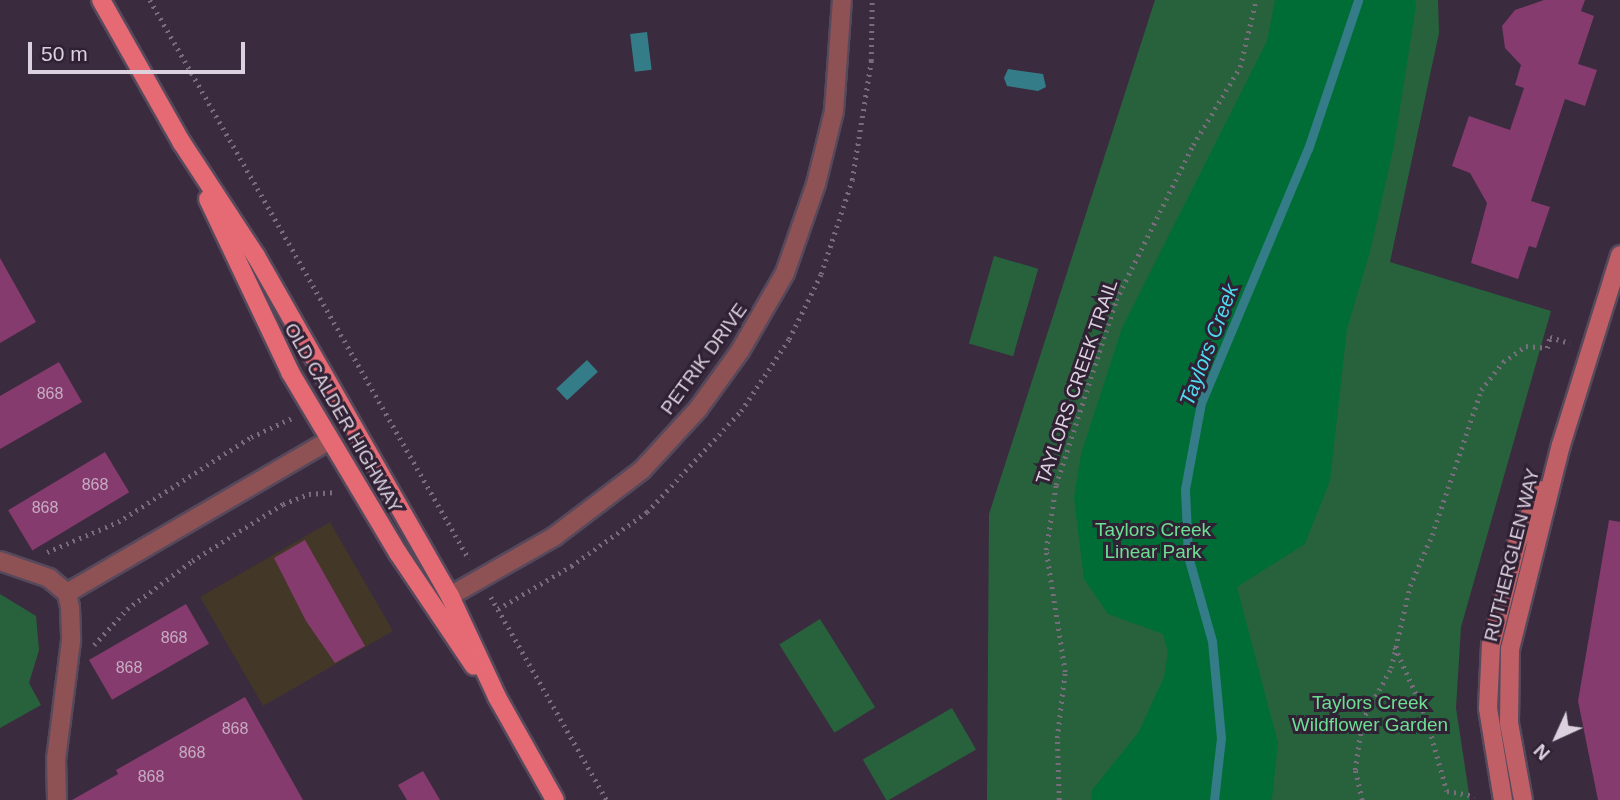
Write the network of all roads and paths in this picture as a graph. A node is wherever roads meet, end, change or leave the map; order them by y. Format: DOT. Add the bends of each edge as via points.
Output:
graph roads {
  1 [pos="101,0"];
  2 [pos="150,0"];
  3 [pos="842,0"];
  4 [pos="1256,0"];
  5 [pos="182,143"];
  6 [pos="1620,255"];
  7 [pos="1589,348"];
  8 [pos="294,417"];
  9 [pos="354,427"];
  10 [pos="330,440"];
  11 [pos="1561,445"];
  12 [pos="337,492"];
  13 [pos="0,561"];
  14 [pos="25,570"];
  15 [pos="481,579"];
  16 [pos="67,593"];
  17 [pos="450,596"];
  18 [pos="433,607"];
  19 [pos="1394,646"];
  20 [pos="69,660"];
  21 [pos="497,697"];
  22 [pos="1475,796"];
  23 [pos="57,800"];
  24 [pos="555,800"];
  25 [pos="607,800"];
  26 [pos="1059,800"];
  27 [pos="1362,800"];
  28 [pos="1503,800"];
  29 [pos="1523,800"];
  1 -- 5 [label="main road, OLD CALDER HIGHWAY"];
  2 -- 15 [label="path"];
  3 -- 15 [label="street, PETRIK DRIVE" via="834,111 816,184 785,273 740,351 698,410 642,470 575,523"];
  4 -- 26 [label="path, TAYLORS CREEK TRAIL" via="1240,67 1193,145 1116,300 1056,485 1046,550 1065,671 1056,738"];
  5 -- 9 [label="main road, OLD CALDER HIGHWAY" via="256,256"];
  5 -- 10 [label="main road, OLD CALDER HIGHWAY" via="281,355"];
  6 -- 7 [label="street, RUTHERGLEN WAY"];
  7 -- 11 [label="street, RUTHERGLEN WAY"];
  7 -- 19 [label="path" via="1550,337 1547,348 1526,346 1503,362 1485,383 1410,586"];
  8 -- 14 [label="path" via="251,437 118,522 34,557"];
  9 -- 10 [label="main road"];
  9 -- 17 [label="main road, OLD CALDER HIGHWAY"];
  10 -- 16 [label="street"];
  10 -- 18 [label="main road, OLD CALDER HIGHWAY"];
  11 -- 28 [label="street, RUTHERGLEN WAY" via="1517,543 1491,645 1488,708"];
  11 -- 29 [label="street, RUTHERGLEN WAY" via="1510,649 1509,723"];
  12 -- 20 [label="path" via="309,494 283,504 192,561 127,609 81,658"];
  13 -- 14 [label="street"];
  14 -- 16 [label="street" via="49,578"];
  15 -- 17 [label="street, PETRIK DRIVE"];
  15 -- 25 [label="path"];
  16 -- 20 [label="street" via="72,619"];
  17 -- 18 [label="main road"];
  17 -- 21 [label="main road, OLD CALDER HIGHWAY"];
  18 -- 21 [label="main road, OLD CALDER HIGHWAY"];
  19 -- 22 [label="path" via="1426,716 1447,791"];
  19 -- 27 [label="path" via="1387,678 1359,734 1355,770"];
  20 -- 23 [label="street" via="56,759"];
  21 -- 24 [label="main road, OLD CALDER HIGHWAY"];
}
